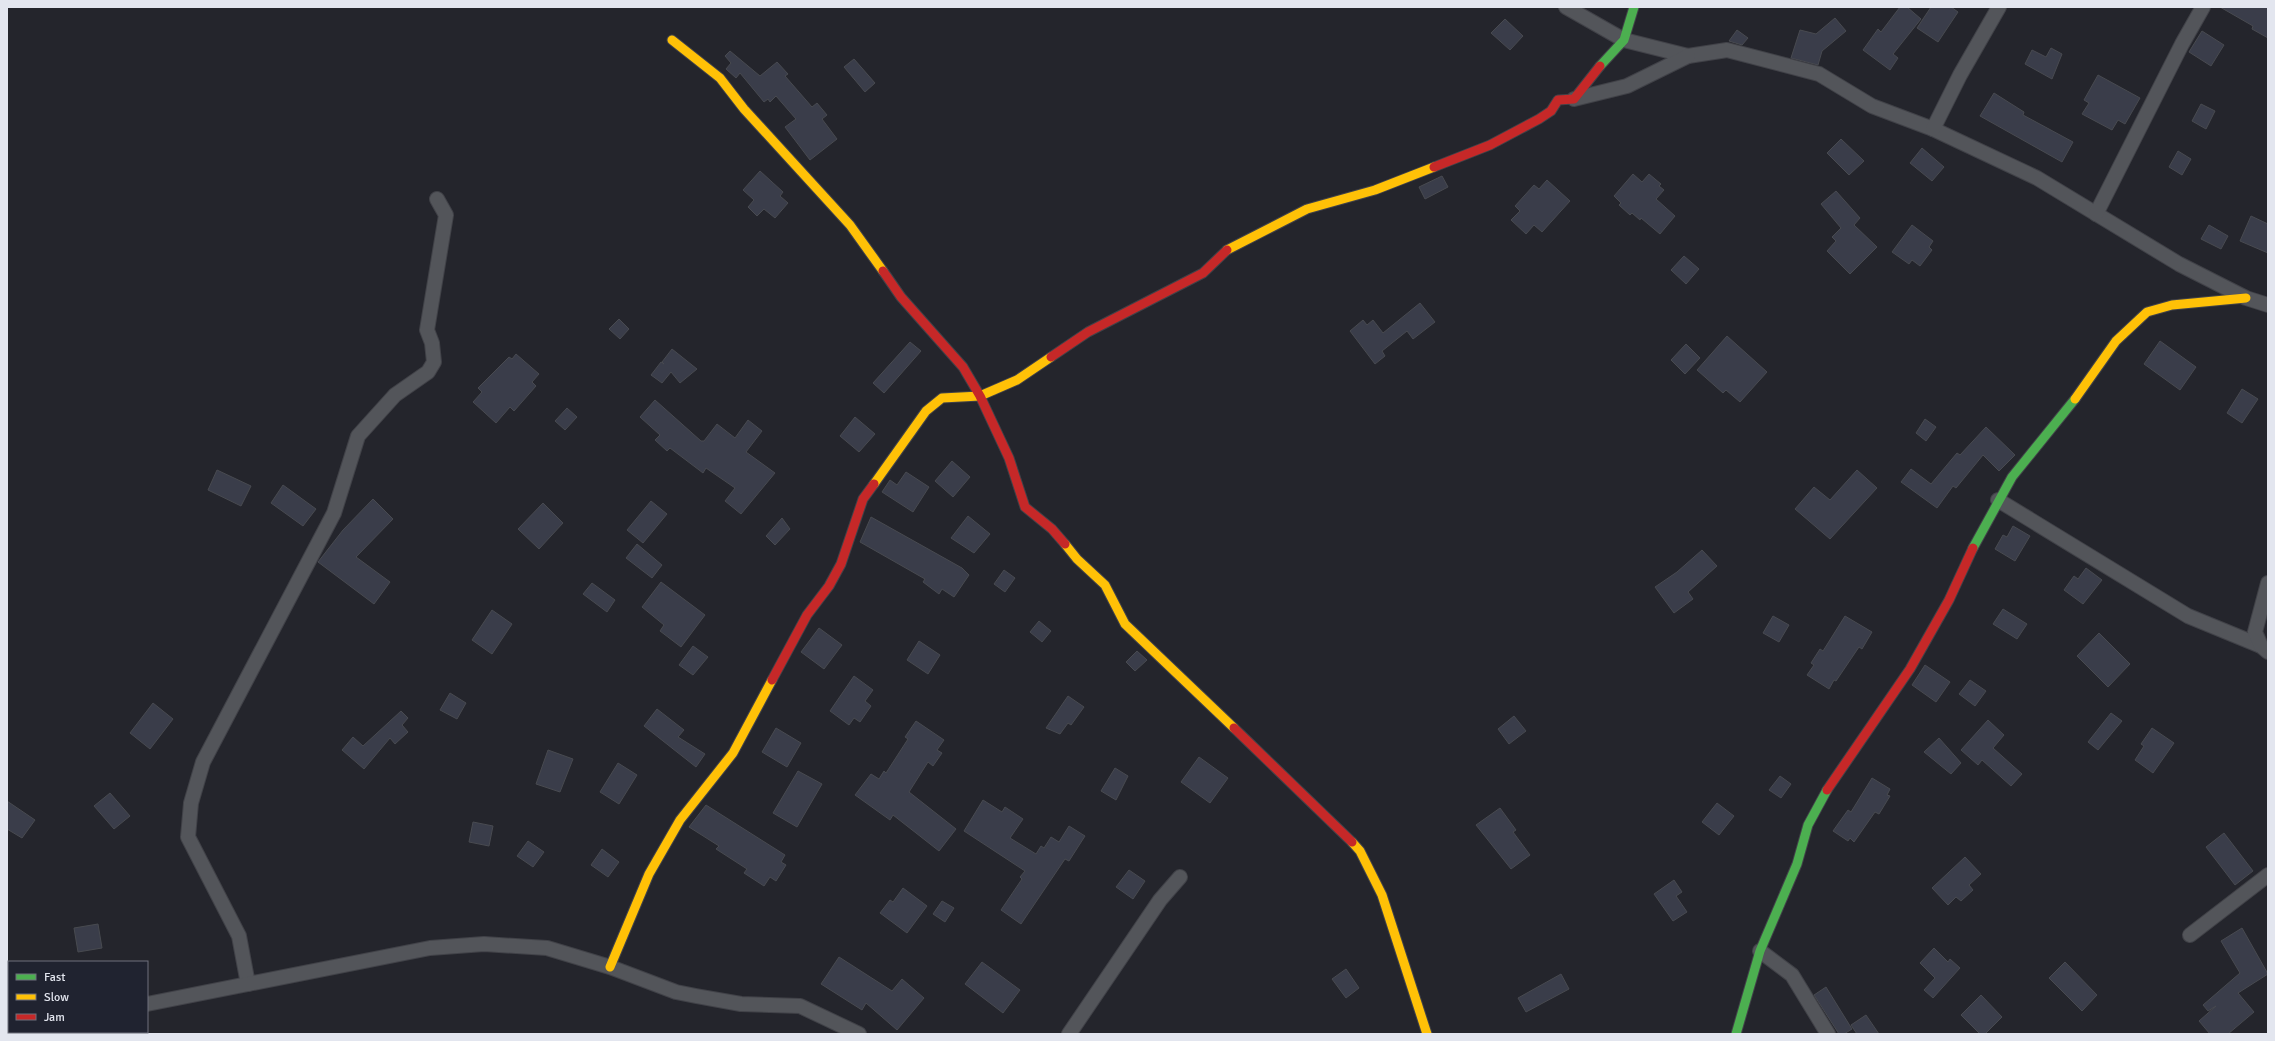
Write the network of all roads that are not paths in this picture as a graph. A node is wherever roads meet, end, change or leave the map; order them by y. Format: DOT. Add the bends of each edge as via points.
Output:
graph roads {
  1 [pos="1566,7"];
  2 [pos="1634,7"];
  3 [pos="1999,7"];
  4 [pos="2203,7"];
  5 [pos="672,40"];
  6 [pos="1624,40"];
  7 [pos="1688,56"];
  8 [pos="1574,99"];
  9 [pos="1933,129"];
  10 [pos="437,199"];
  11 [pos="2096,214"];
  12 [pos="2246,298"];
  13 [pos="2268,306"];
  14 [pos="980,396"];
  15 [pos="1998,500"];
  16 [pos="2268,583"];
  17 [pos="2265,649"];
  18 [pos="2268,875"];
  19 [pos="1180,877"];
  20 [pos="2190,935"];
  21 [pos="1760,951"];
  22 [pos="610,967"];
  23 [pos="248,984"];
  24 [pos="148,1004"];
  25 [pos="859,1034"];
  26 [pos="1069,1034"];
  27 [pos="1427,1034"];
  28 [pos="1736,1034"];
  29 [pos="1828,1034"];
  1 -- 6 [label="street"];
  2 -- 6 [label="street"];
  3 -- 9 [label="street"];
  4 -- 11 [label="street"];
  5 -- 14 [label="street" via="720,78 744,109 850,225 901,297 963,368"];
  6 -- 7 [label="street"];
  6 -- 8 [label="street" via="1601,64"];
  7 -- 8 [label="street" via="1627,86"];
  7 -- 9 [label="street" via="1727,50 1819,74 1872,106"];
  8 -- 14 [label="street" via="1558,100 1551,111 1539,119 1490,145 1375,190 1307,209 1223,252 1203,273 1088,332 1017,380"];
  9 -- 11 [label="street" via="2037,178"];
  10 -- 23 [label="street" via="446,215 427,330 432,343 434,362 428,372 395,395 358,436 334,512 203,762 191,803 188,837 240,936"];
  11 -- 12 [label="street" via="2179,264"];
  12 -- 13 [label="street"];
  12 -- 15 [label="street" via="2172,305 2147,312 2116,341 2070,406 2012,476"];
  14 -- 22 [label="street" via="942,398 926,410 871,486 863,499 846,553 836,574 807,615 733,753 680,820 649,874"];
  14 -- 27 [label="street" via="1009,458 1025,507 1052,529 1077,559 1105,585 1125,624 1336,825 1360,851 1382,895"];
  15 -- 17 [label="street" via="2188,616"];
  15 -- 21 [label="street" via="1949,600 1910,669 1834,777 1808,825 1797,864"];
  16 -- 17 [label="street" via="2255,632"];
  18 -- 20 [label="street"];
  19 -- 26 [label="street" via="1160,900"];
  21 -- 28 [label="street"];
  21 -- 29 [label="street" via="1792,975"];
  22 -- 23 [label="street" via="548,948 484,944 430,948"];
  22 -- 25 [label="street" via="676,992 741,1004 800,1006"];
  23 -- 24 [label="street"];
}
